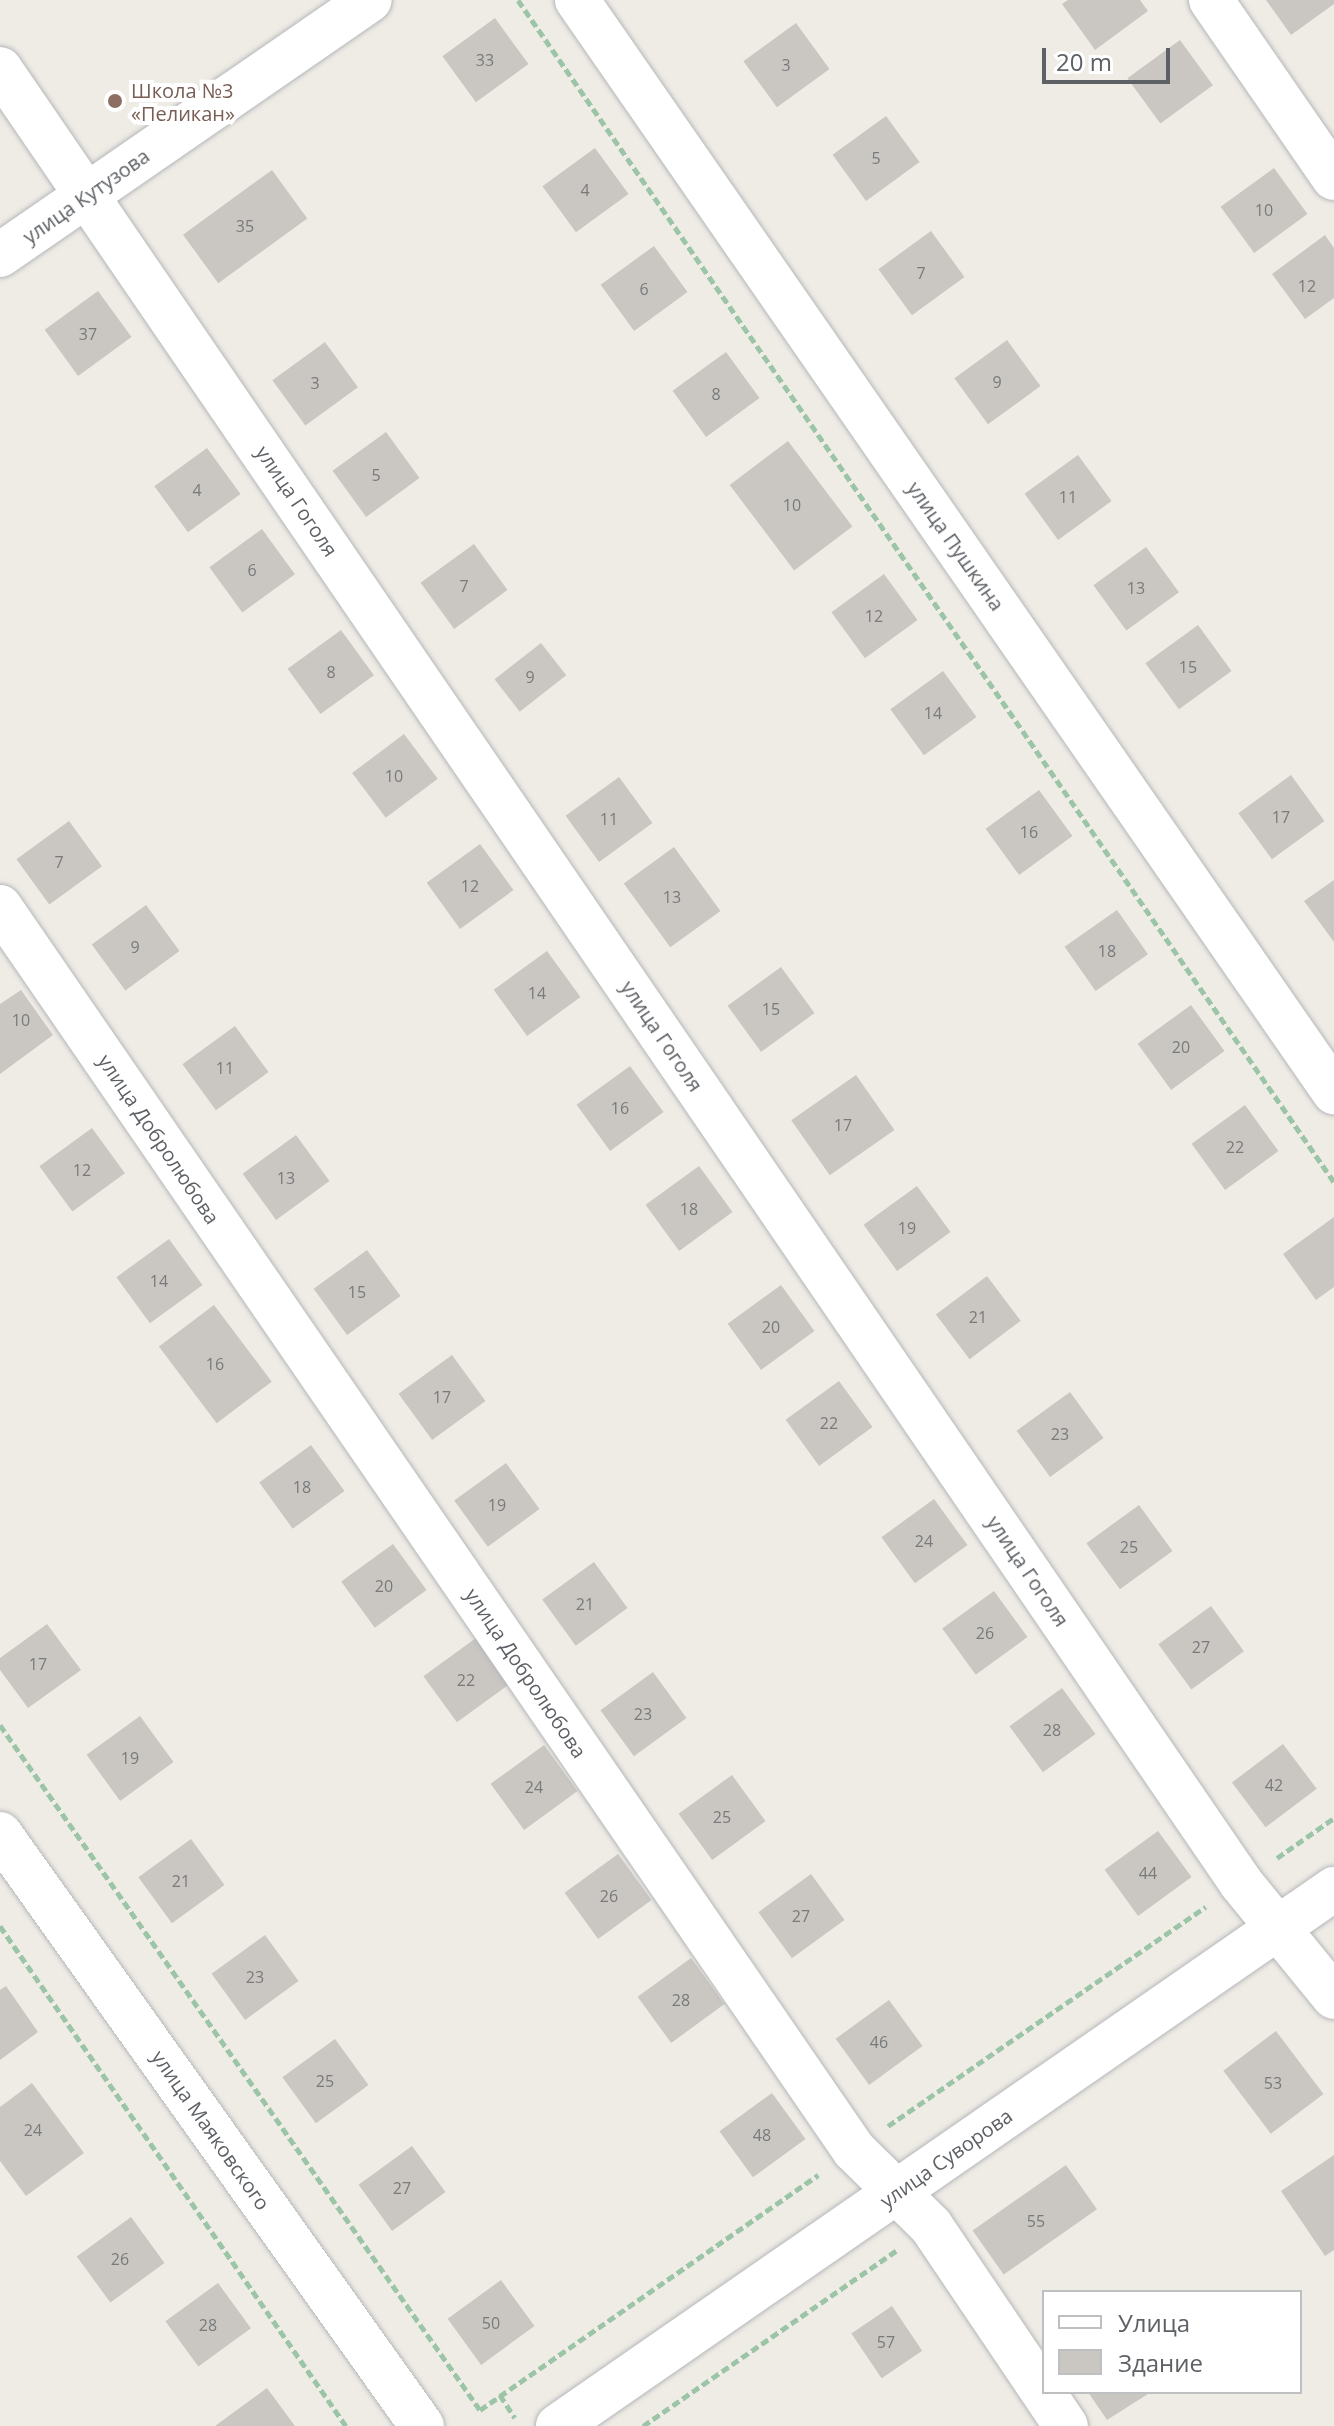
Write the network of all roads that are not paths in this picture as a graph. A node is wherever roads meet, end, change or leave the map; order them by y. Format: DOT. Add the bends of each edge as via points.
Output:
graph roads {
  1 [pos="369,0"];
  2 [pos="577,0"];
  3 [pos="1211,0"];
  4 [pos="0,69"];
  5 [pos="1334,178"];
  6 [pos="87,195"];
  7 [pos="0,255"];
  8 [pos="0,907"];
  9 [pos="1334,1092"];
  10 [pos="0,1834"];
  11 [pos="1334,1889"];
  12 [pos="1279,1926"];
  13 [pos="1334,1997"];
  14 [pos="897,2192"];
  15 [pos="1042,2390"];
  16 [pos="1044,2394"];
  17 [pos="422,2426"];
  18 [pos="558,2426"];
  19 [pos="1066,2426"];
  1 -- 6 [label="street, улица Кутузова"];
  2 -- 9 [label="street, улица Пушкина"];
  3 -- 5 [label="street"];
  4 -- 6 [label="street, улица Гоголя"];
  6 -- 7 [label="street, улица Кутузова"];
  6 -- 12 [label="street, улица Гоголя" via="1241,1883"];
  8 -- 14 [label="street, улица Добролюбова" via="854,2150"];
  10 -- 17 [label="street, улица Маяковского"];
  11 -- 12 [label="street, улица Суворова"];
  12 -- 13 [label="street, улица Гоголя"];
  12 -- 14 [label="street, улица Суворова"];
  14 -- 15 [label="street, улица Добролюбова" via="931,2226"];
  14 -- 18 [label="street, улица Суворова"];
  16 -- 19 [label="street, улица Добролюбова"];
}
